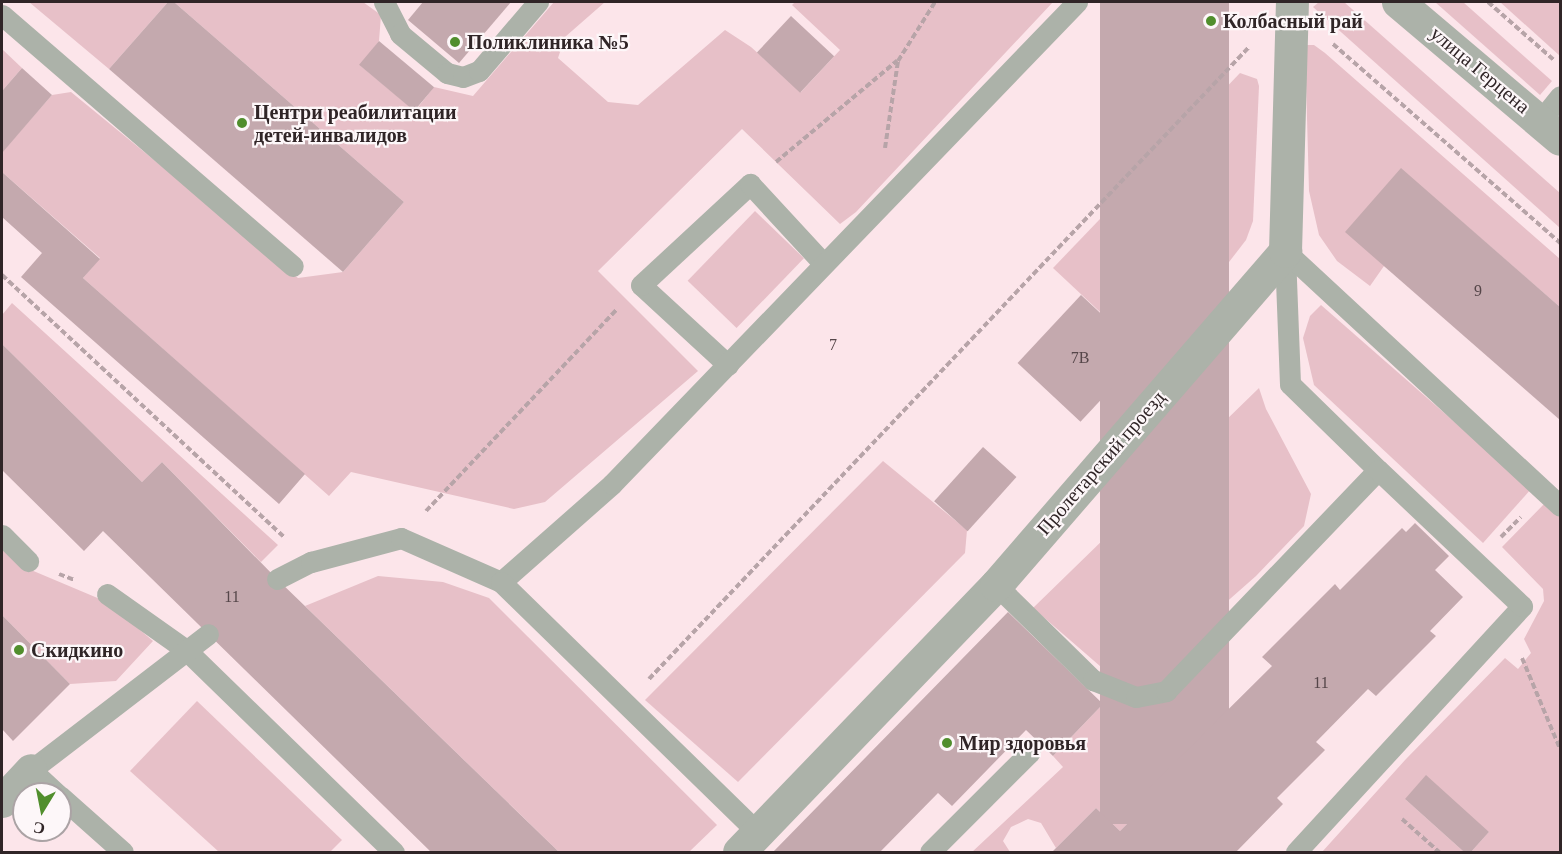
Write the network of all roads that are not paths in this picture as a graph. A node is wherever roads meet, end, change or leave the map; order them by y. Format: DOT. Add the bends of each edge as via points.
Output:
graph roads {
  1 [pos="384,2"];
  2 [pos="538,2"];
  3 [pos="1077,2"];
  4 [pos="1398,2"];
  5 [pos="1290,3"];
  6 [pos="2,15"];
  7 [pos="1560,96"];
  8 [pos="1550,130"];
  9 [pos="1285,251"];
  10 [pos="823,263"];
  11 [pos="293,267"];
  12 [pos="728,365"];
  13 [pos="1378,470"];
  14 [pos="1552,499"];
  15 [pos="2,535"];
  16 [pos="28,561"];
  17 [pos="277,579"];
  18 [pos="501,582"];
  19 [pos="996,585"];
  20 [pos="107,594"];
  21 [pos="208,633"];
  22 [pos="186,650"];
  23 [pos="1030,752"];
  24 [pos="31,770"];
  25 [pos="44,782"];
  26 [pos="3,795"];
  27 [pos="72,807"];
  28 [pos="748,842"];
  29 [pos="123,852"];
  30 [pos="394,852"];
  31 [pos="930,852"];
  32 [pos="1296,852"];
  1 -- 2 [label="lane" via="400,34 447,73 463,77 479,71"];
  3 -- 10 [label="lane"];
  4 -- 8 [label="street, улица Герцена"];
  5 -- 9 [label="street"];
  6 -- 11 [label="lane"];
  7 -- 8 [label="lane"];
  9 -- 13 [label="lane" via="1290,384"];
  9 -- 14 [label="lane"];
  9 -- 19 [label="street, Пролетарский проезд"];
  10 -- 12 [label="lane"];
  10 -- 12 [label="lane" via="750,184 641,285"];
  12 -- 18 [label="lane" via="612,484"];
  13 -- 19 [label="lane" via="1166,691 1136,697 1093,680"];
  13 -- 32 [label="lane" via="1522,606"];
  15 -- 16 [label="lane"];
  17 -- 18 [label="lane" via="311,562 401,538"];
  18 -- 28 [label="lane" via="625,705"];
  19 -- 28 [label="street, Пролетарский проезд"];
  20 -- 22 [label="lane"];
  21 -- 22 [label="lane"];
  22 -- 24 [label="lane"];
  22 -- 30 [label="lane"];
  23 -- 31 [label="lane"];
  24 -- 25 [label="lane"];
  24 -- 26 [label="street"];
  27 -- 29 [label="lane"];
}
